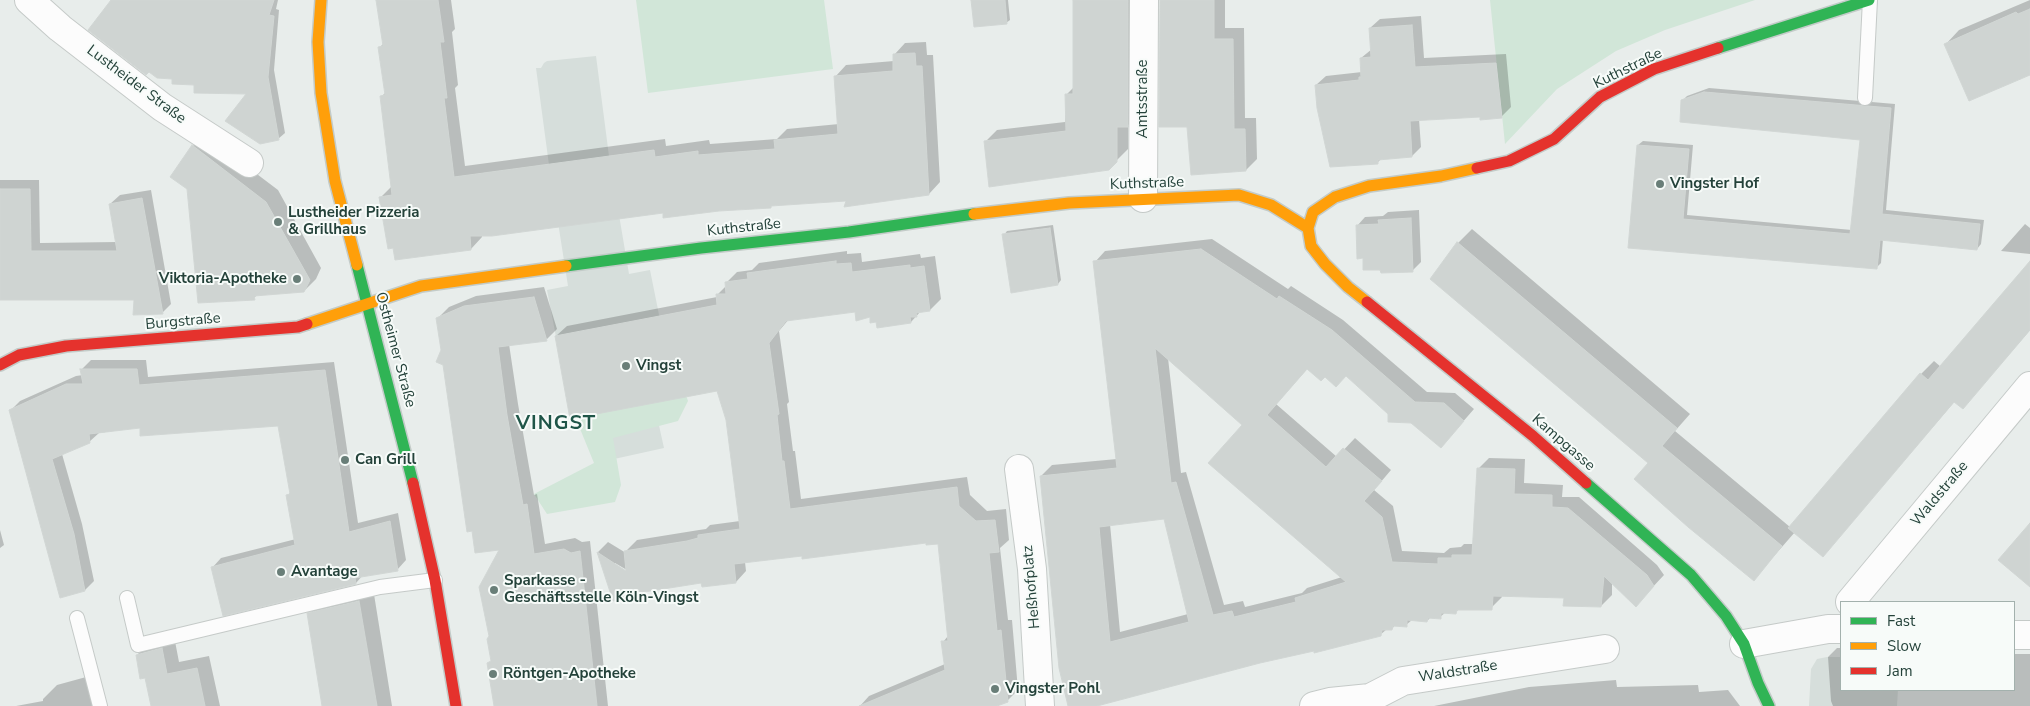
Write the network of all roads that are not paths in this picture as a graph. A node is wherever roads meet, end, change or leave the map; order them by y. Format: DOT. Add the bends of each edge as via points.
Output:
graph roads {
  1 [pos="29,0"];
  2 [pos="321,0"];
  3 [pos="1144,0"];
  4 [pos="1870,0"];
  5 [pos="1835,6"];
  6 [pos="1865,98"];
  7 [pos="249,163"];
  8 [pos="1143,198"];
  9 [pos="1308,228"];
  10 [pos="367,304"];
  11 [pos="0,365"];
  12 [pos="2030,386"];
  13 [pos="1019,469"];
  14 [pos="435,580"];
  15 [pos="127,598"];
  16 [pos="1851,601"];
  17 [pos="77,618"];
  18 [pos="1837,624"];
  19 [pos="2015,635"];
  20 [pos="2030,635"];
  21 [pos="1744,644"];
  22 [pos="1605,649"];
  23 [pos="1371,702"];
  24 [pos="100,706"];
  25 [pos="456,706"];
  26 [pos="1040,706"];
  27 [pos="1314,706"];
  28 [pos="1769,706"];
  1 -- 7 [label="street, Lustheider Straße" via="162,108"];
  2 -- 10 [label="street, Ostheimer Straße" via="318,42 321,93 335,181"];
  3 -- 8 [label="street, Amtsstraße"];
  4 -- 5 [label="street, Kuthstraße"];
  4 -- 6 [label="lane"];
  5 -- 9 [label="street, Kuthstraße" via="1654,69 1600,97 1554,139 1510,161 1441,176 1369,186 1335,197 1313,212"];
  8 -- 9 [label="street, Kuthstraße" via="1239,196 1271,206"];
  8 -- 10 [label="street, Kuthstraße" via="988,212 478,278 421,286"];
  9 -- 21 [label="street, Kampgasse" via="1311,246 1348,287 1534,436 1691,574 1726,616"];
  10 -- 11 [label="street, Burgstraße" via="298,328 66,346 20,355"];
  10 -- 14 [label="street, Ostheimer Straße" via="418,497"];
  12 -- 16 [label="street, Waldstraße"];
  13 -- 26 [label="street, Heßhofplatz" via="1032,569"];
  14 -- 15 [label="lane" via="380,587 138,645"];
  14 -- 25 [label="street, Ostheimer Straße"];
  17 -- 24 [label="lane"];
  18 -- 21 [label="street"];
  19 -- 20 [label="street"];
  21 -- 28 [label="street, Kampgasse"];
  22 -- 23 [label="street, Waldstraße" via="1403,681"];
  23 -- 27 [label="street, Waldstraße" via="1330,702"];
}
